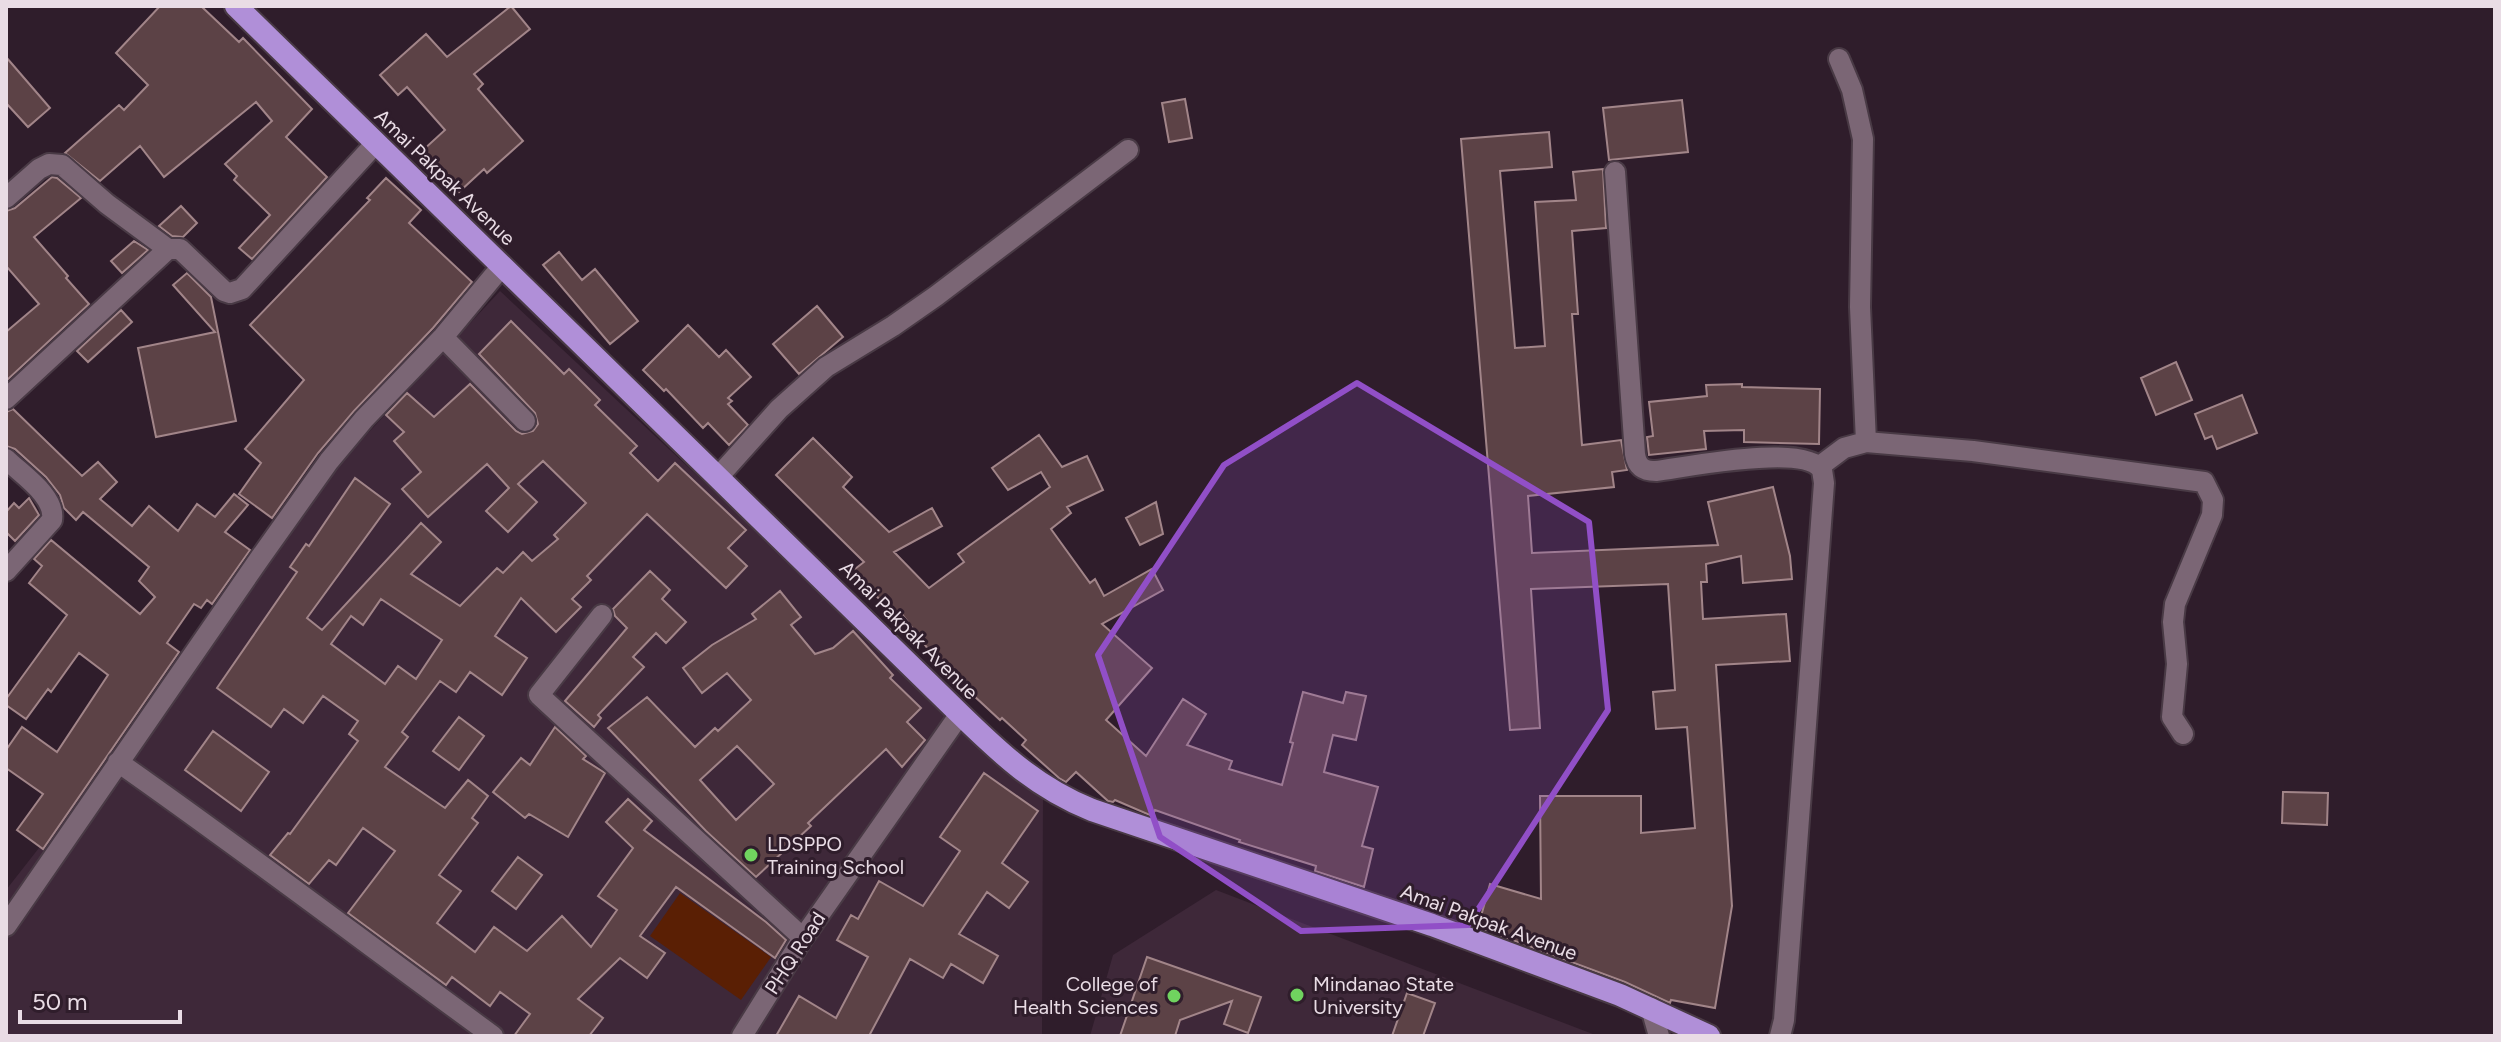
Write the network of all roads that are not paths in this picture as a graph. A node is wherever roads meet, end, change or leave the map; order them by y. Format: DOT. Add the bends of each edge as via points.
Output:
graph roads {
  1 [pos="236,6"];
  2 [pos="1839,59"];
  3 [pos="376,143"];
  4 [pos="1128,150"];
  5 [pos="1615,172"];
  6 [pos="6,198"];
  7 [pos="168,249"];
  8 [pos="502,266"];
  9 [pos="443,337"];
  10 [pos="6,399"];
  11 [pos="525,421"];
  12 [pos="1866,442"];
  13 [pos="6,459"];
  14 [pos="1820,466"];
  15 [pos="719,476"];
  16 [pos="6,571"];
  17 [pos="602,615"];
  18 [pos="960,714"];
  19 [pos="2183,734"];
  20 [pos="118,762"];
  21 [pos="6,926"];
  22 [pos="803,938"];
  23 [pos="1651,1008"];
  24 [pos="493,1036"];
  25 [pos="742,1036"];
  26 [pos="1659,1036"];
  27 [pos="1709,1036"];
  28 [pos="1780,1036"];
  1 -- 3 [label="highway, Amai Pakpak Avenue"];
  2 -- 12 [label="street" via="1863,139 1860,307"];
  3 -- 7 [label="street" via="242,289 224,291 180,249"];
  3 -- 8 [label="highway, Amai Pakpak Avenue"];
  4 -- 15 [label="street" via="936,296 826,367 779,409"];
  5 -- 14 [label="street" via="1635,454 1641,468 1656,471 1776,456"];
  6 -- 7 [label="street" via="39,169 62,165"];
  7 -- 10 [label="street"];
  8 -- 9 [label="street"];
  8 -- 15 [label="highway, Amai Pakpak Avenue"];
  9 -- 11 [label="street"];
  9 -- 20 [label="street" via="329,461"];
  12 -- 14 [label="street" via="1844,448"];
  12 -- 19 [label="street" via="2204,482 2213,500 2212,515 2175,604 2173,622 2177,664 2172,717"];
  13 -- 16 [label="street" via="46,498 53,513"];
  14 -- 28 [label="street" via="1824,483"];
  15 -- 18 [label="highway, Amai Pakpak Avenue"];
  17 -- 22 [label="street" via="539,695"];
  18 -- 22 [label="street, PHQ Road"];
  18 -- 23 [label="highway, Amai Pakpak Avenue" via="1039,784 1071,801 1432,925"];
  20 -- 21 [label="street"];
  20 -- 24 [label="street"];
  22 -- 25 [label="street, PHQ Road"];
  23 -- 26 [label="street"];
  23 -- 27 [label="highway, Amai Pakpak Avenue"];
}
